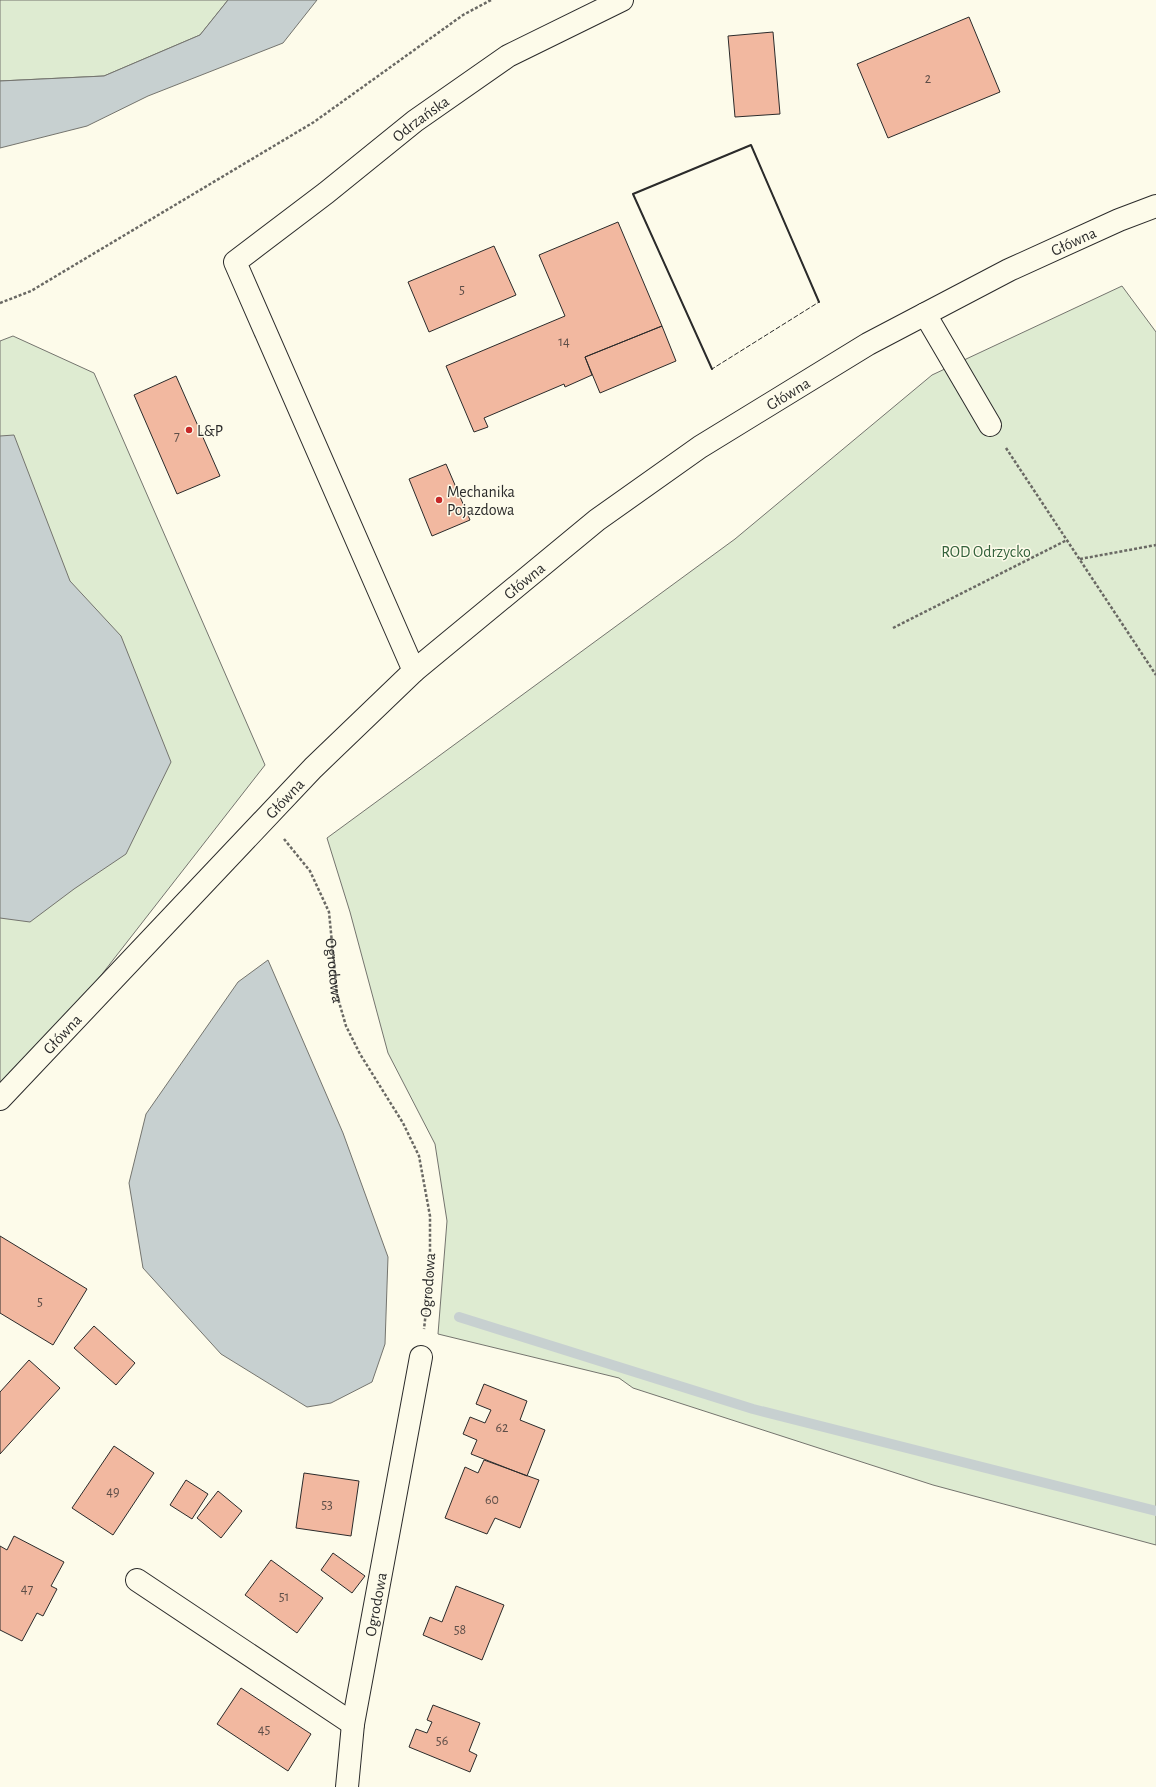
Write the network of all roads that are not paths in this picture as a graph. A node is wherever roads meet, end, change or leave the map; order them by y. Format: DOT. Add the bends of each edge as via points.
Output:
graph roads {
  1 [pos="622,0"];
  2 [pos="1156,206"];
  3 [pos="925,314"];
  4 [pos="990,425"];
  5 [pos="414,671"];
  6 [pos="0,1099"];
  7 [pos="421,1357"];
  8 [pos="137,1580"];
  9 [pos="353,1724"];
  10 [pos="347,1787"];
  1 -- 5 [label="main road, Odrzańska" via="508,56 415,121 235,262"];
  2 -- 3 [label="main road, Główna" via="1009,270"];
  3 -- 4 [label="main road"];
  3 -- 5 [label="main road, Główna" via="868,344 700,446 597,520"];
  5 -- 6 [label="main road, Główna" via="313,768"];
  7 -- 9 [label="main road, Ogrodowa"];
  8 -- 9 [label="main road"];
  9 -- 10 [label="main road, Ogrodowa"];
}
